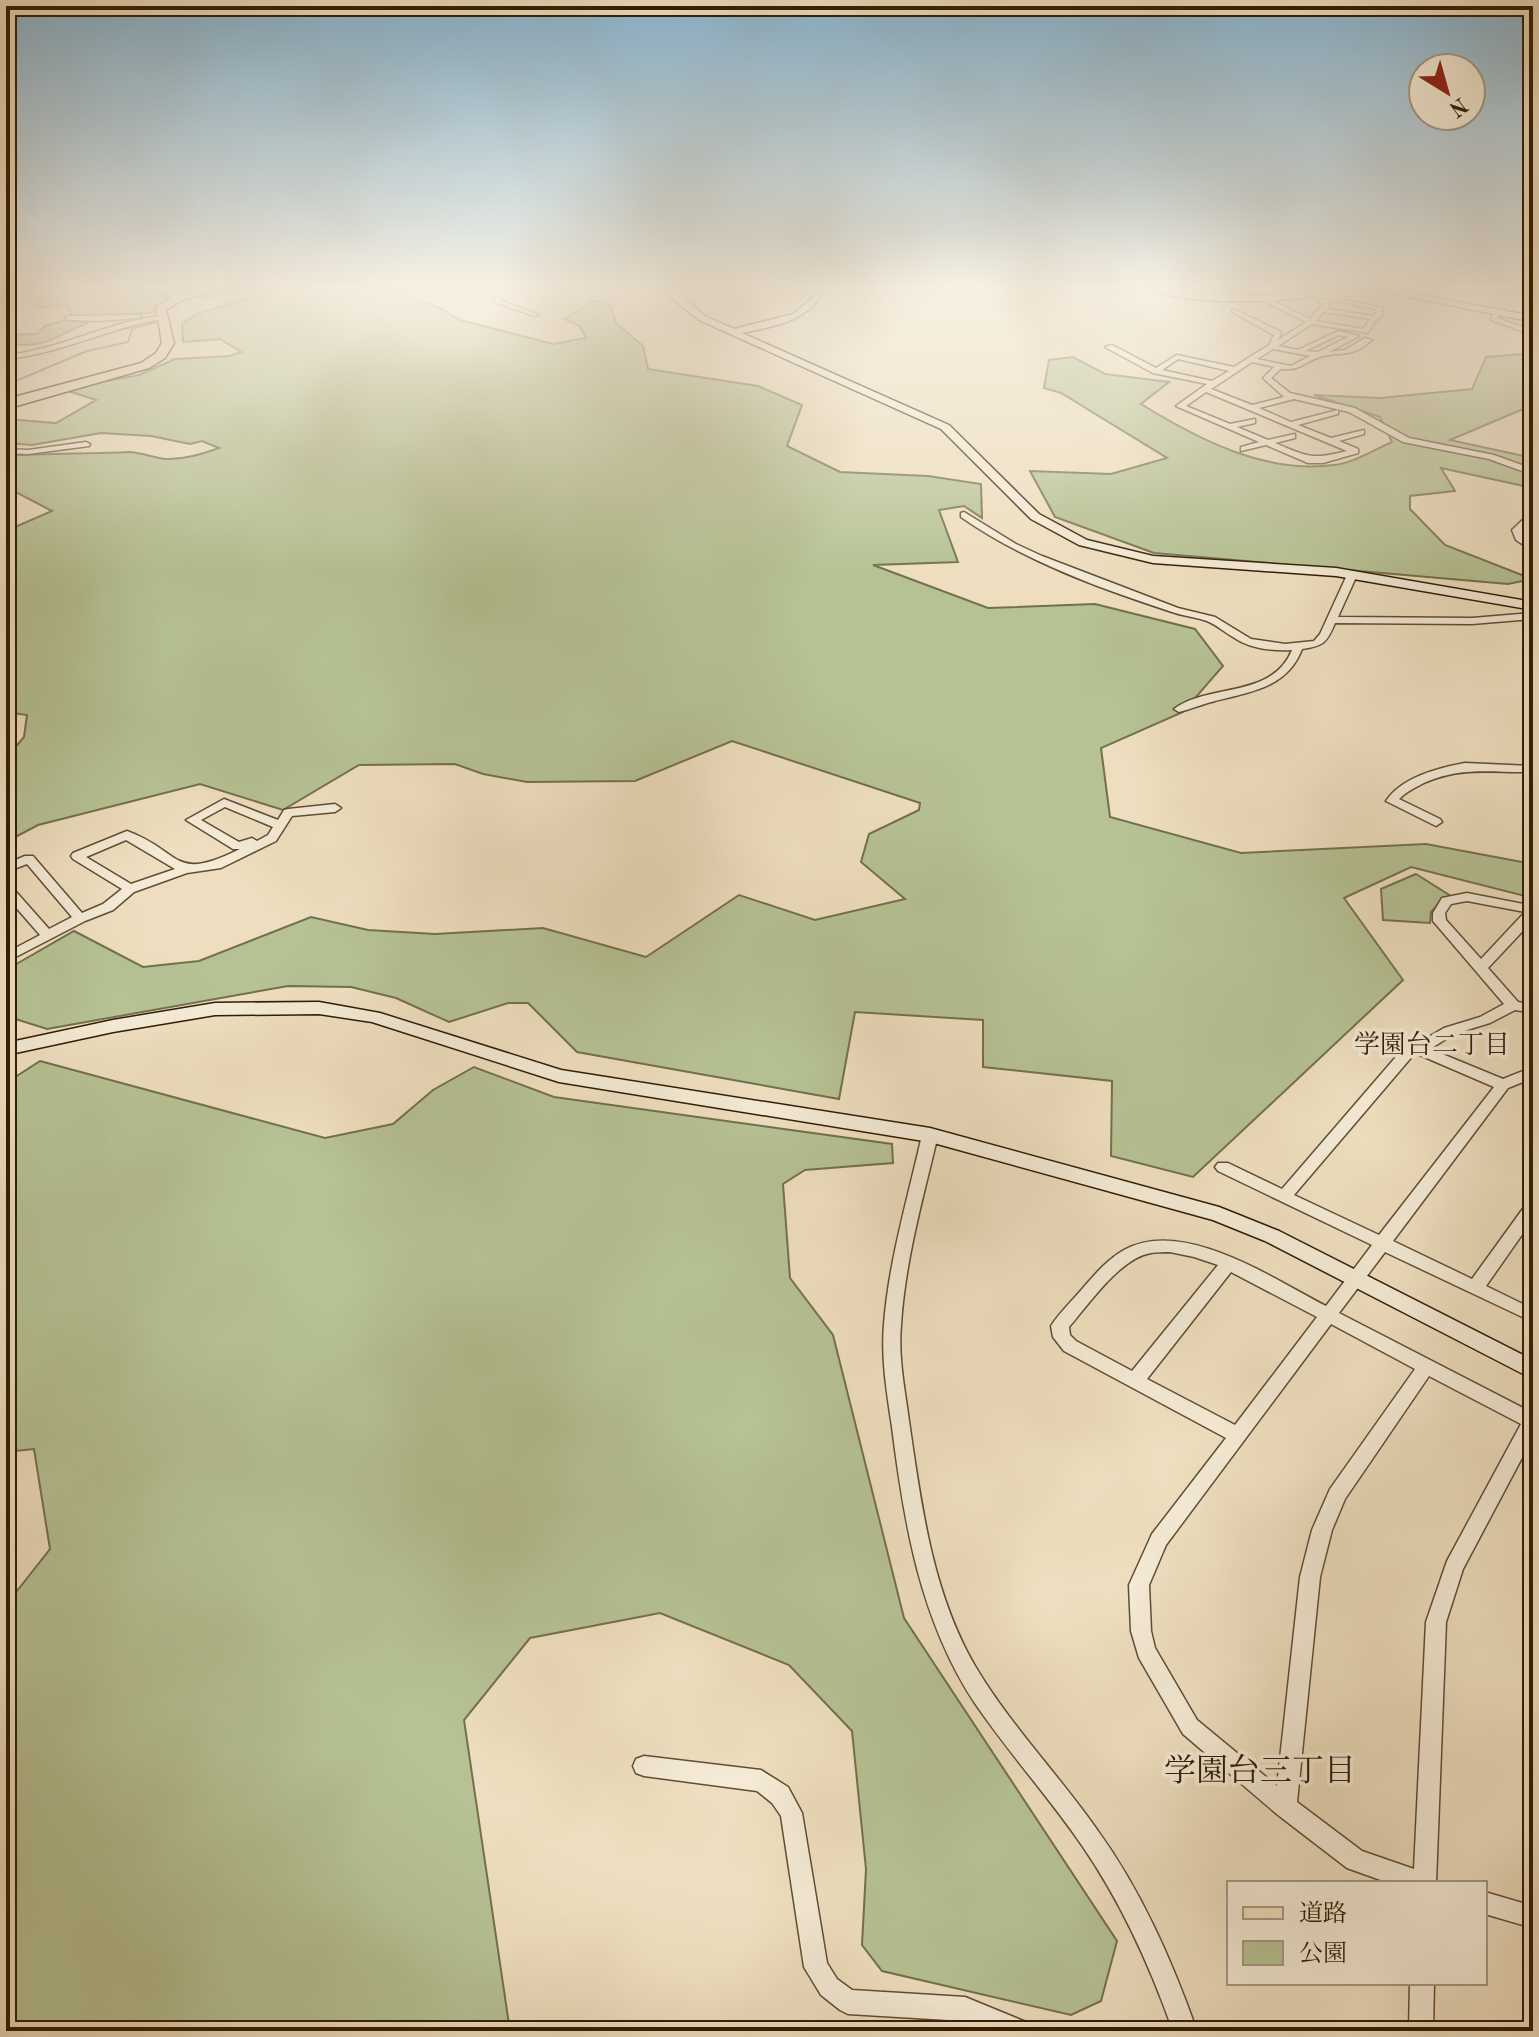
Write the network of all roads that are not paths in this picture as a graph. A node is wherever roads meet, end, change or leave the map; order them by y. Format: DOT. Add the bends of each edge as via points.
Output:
graph roads {
  1 [pos="75,384"];
  2 [pos="849,384"];
  3 [pos="1215,384"];
  4 [pos="1272,384"];
  5 [pos="1205,389"];
  6 [pos="1292,397"];
  7 [pos="8,402"];
  8 [pos="1213,406"];
  9 [pos="1251,408"];
  10 [pos="1192,411"];
  11 [pos="1335,412"];
  12 [pos="1252,421"];
  13 [pos="1291,424"];
  14 [pos="1229,427"];
  15 [pos="1361,432"];
  16 [pos="1292,436"];
  17 [pos="1331,441"];
  18 [pos="1267,443"];
  19 [pos="86,444"];
  20 [pos="1244,449"];
  21 [pos="6,451"];
  22 [pos="1533,472"];
  23 [pos="1533,513"];
  24 [pos="964,515"];
  25 [pos="1533,548"];
  26 [pos="1352,575"];
  27 [pos="1533,606"];
  28 [pos="1533,616"];
  29 [pos="1330,620"];
  30 [pos="1298,647"];
  31 [pos="1179,709"];
  32 [pos="1533,769"];
  33 [pos="335,808"];
  34 [pos="1436,822"];
  35 [pos="280,825"];
  36 [pos="272,838"];
  37 [pos="6,868"];
  38 [pos="185,870"];
  39 [pos="6,888"];
  40 [pos="130,889"];
  41 [pos="1533,911"];
  42 [pos="80,918"];
  43 [pos="47,935"];
  44 [pos="7,956"];
  45 [pos="1481,967"];
  46 [pos="1513,1005"];
  47 [pos="1533,1009"];
  48 [pos="1412,1047"];
  49 [pos="6,1049"];
  50 [pos="1533,1072"];
  51 [pos="1503,1085"];
  52 [pos="930,1135"];
  53 [pos="1223,1167"];
  54 [pos="1285,1195"];
  55 [pos="1533,1207"];
  56 [pos="1383,1243"];
  57 [pos="1229,1263"];
  58 [pos="1354,1279"];
  59 [pos="1475,1288"];
  60 [pos="1327,1316"];
  61 [pos="1533,1316"];
  62 [pos="1426,1367"];
  63 [pos="1533,1370"];
  64 [pos="1136,1379"];
  65 [pos="1533,1421"];
  66 [pos="1237,1435"];
  67 [pos="644,1766"];
  68 [pos="1286,1807"];
  69 [pos="1418,1881"];
  70 [pos="1424,1881"];
  71 [pos="1487,1904"];
  72 [pos="1533,1917"];
  73 [pos="1422,1985"];
  74 [pos="1017,2031"];
  75 [pos="1185,2031"];
  76 [pos="1421,2031"];
  1 -- 7 [label="main road"];
  2 -- 26 [label="street" via="945,427 1027,509 1074,539 1171,562"];
  3 -- 5 [label="street"];
  4 -- 6 [label="street"];
  5 -- 9 [label="street"];
  5 -- 10 [label="street" via="1180,406"];
  6 -- 9 [label="street"];
  6 -- 22 [label="street" via="1352,410 1414,443 1491,457"];
  8 -- 10 [label="street"];
  9 -- 13 [label="street"];
  10 -- 14 [label="street"];
  11 -- 13 [label="street"];
  12 -- 14 [label="street"];
  13 -- 17 [label="street"];
  14 -- 18 [label="street"];
  15 -- 17 [label="street"];
  16 -- 18 [label="street"];
  17 -- 18 [label="street" via="1355,451 1308,460"];
  18 -- 20 [label="street"];
  19 -- 21 [label="street"];
  23 -- 25 [label="street" via="1517,530"];
  24 -- 30 [label="street" via="995,539 1221,624 1245,641"];
  26 -- 27 [label="street"];
  26 -- 29 [label="street"];
  28 -- 29 [label="street"];
  29 -- 30 [label="street" via="1318,643"];
  30 -- 31 [label="street" via="1295,659 1274,679"];
  32 -- 34 [label="street" via="1466,764 1398,791 1392,801"];
  33 -- 35 [label="street" via="288,813"];
  35 -- 36 [label="street"];
  35 -- 36 [label="street" via="224,803 192,820 237,846"];
  36 -- 38 [label="street" via="217,865"];
  37 -- 42 [label="street" via="29,859"];
  38 -- 40 [label="street"];
  38 -- 40 [label="street" via="127,835 77,856"];
  39 -- 43 [label="street"];
  40 -- 42 [label="street" via="108,907"];
  41 -- 45 [label="street"];
  41 -- 45 [label="street" via="1467,897 1442,906 1440,921"];
  42 -- 43 [label="street"];
  43 -- 44 [label="street"];
  45 -- 46 [label="street"];
  46 -- 47 [label="street"];
  46 -- 48 [label="street" via="1423,1047"];
  48 -- 51 [label="street"];
  48 -- 54 [label="street"];
  49 -- 52 [label="street" via="215,1009 319,1008 408,1026 559,1076"];
  50 -- 51 [label="street"];
  51 -- 56 [label="street"];
  52 -- 58 [label="street" via="1219,1214"];
  52 -- 75 [label="street" via="891,1329 908,1480 937,1609 967,1671 1092,1841 1134,1908"];
  53 -- 54 [label="street"];
  54 -- 56 [label="street"];
  55 -- 59 [label="street"];
  56 -- 58 [label="street"];
  56 -- 59 [label="street"];
  57 -- 60 [label="street"];
  57 -- 64 [label="street"];
  57 -- 64 [label="street" via="1173,1245 1141,1248 1122,1257 1060,1326 1070,1346"];
  58 -- 60 [label="street"];
  58 -- 63 [label="street"];
  59 -- 61 [label="street"];
  60 -- 62 [label="street"];
  60 -- 66 [label="street"];
  62 -- 65 [label="street"];
  62 -- 68 [label="street" via="1337,1495 1322,1530 1310,1577"];
  64 -- 66 [label="street"];
  65 -- 70 [label="street" via="1454,1567 1436,1622"];
  66 -- 68 [label="street" via="1159,1540 1139,1585 1141,1631 1146,1651 1190,1727"];
  67 -- 74 [label="street" via="761,1781 780,1795 791,1813 816,1967 848,2002 965,2009"];
  68 -- 69 [label="street" via="1355,1860"];
  71 -- 72 [label="street"];
  73 -- 76 [label="street"];
}
